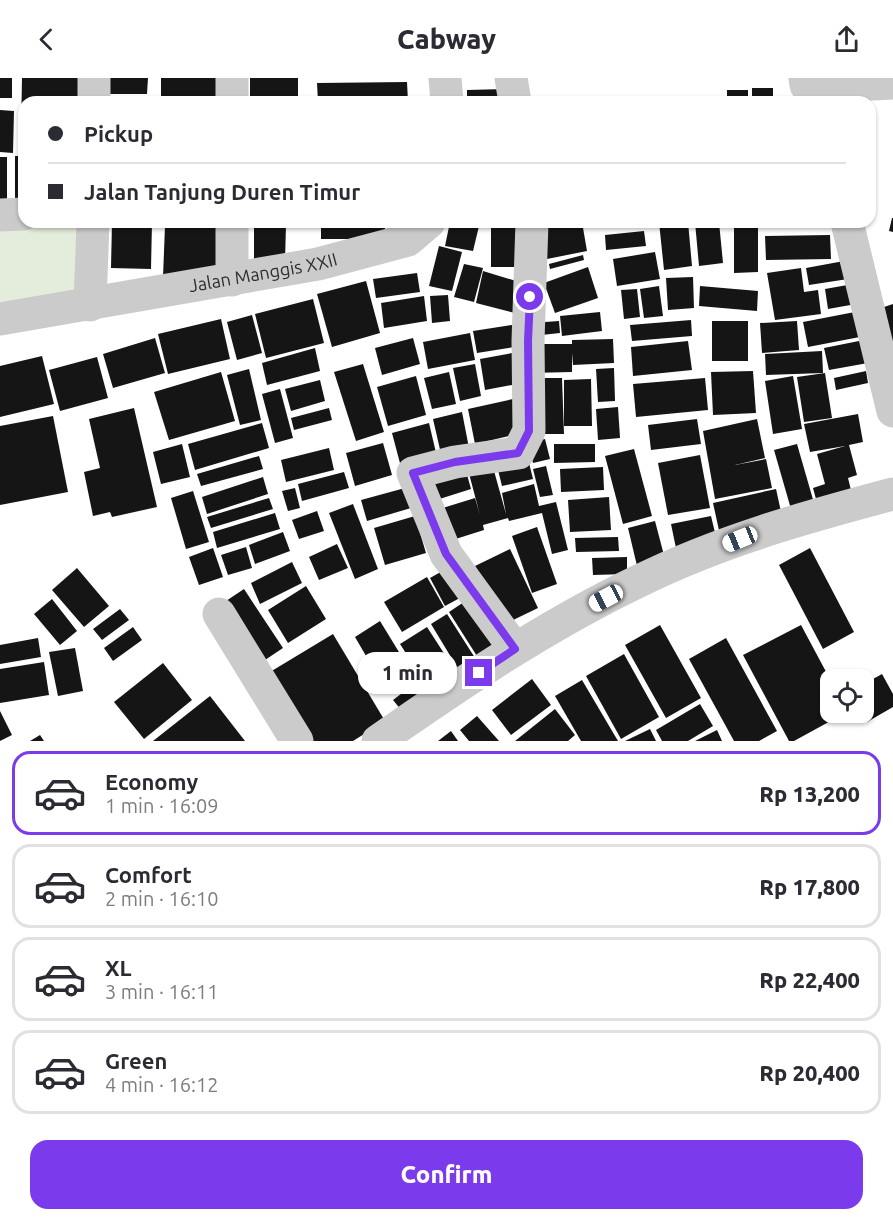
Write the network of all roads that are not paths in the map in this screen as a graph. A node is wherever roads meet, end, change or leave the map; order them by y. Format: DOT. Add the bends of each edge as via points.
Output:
graph roads {
  1 [pos="94,78"];
  2 [pos="232,78"];
  3 [pos="445,78"];
  4 [pos="511,78"];
  5 [pos="805,78"];
  6 [pos="873,89"];
  7 [pos="94,96"];
  8 [pos="232,96"];
  9 [pos="446,96"];
  10 [pos="514,96"];
  11 [pos="18,214"];
  12 [pos="0,215"];
  13 [pos="93,228"];
  14 [pos="232,228"];
  15 [pos="422,228"];
  16 [pos="532,228"];
  17 [pos="848,228"];
  18 [pos="232,280"];
  19 [pos="90,305"];
  20 [pos="0,319"];
  21 [pos="893,411"];
  22 [pos="893,494"];
  23 [pos="219,615"];
  24 [pos="515,649"];
  25 [pos="297,741"];
  26 [pos="378,741"];
  1 -- 7 [label="street"];
  2 -- 8 [label="street"];
  3 -- 9 [label="street"];
  4 -- 10 [label="street"];
  5 -- 6 [label="street" via="806,85 812,87"];
  11 -- 12 [label="street"];
  13 -- 19 [label="street"];
  14 -- 18 [label="street"];
  15 -- 18 [label="street, Jalan Manggis XXII" via="408,240 318,264"];
  16 -- 24 [label="street" via="529,431 518,453 413,473 446,554"];
  17 -- 21 [label="street"];
  18 -- 19 [label="street, Jalan Manggis XXII"];
  19 -- 20 [label="street, Jalan Manggis XXII"];
  22 -- 24 [label="street" via="785,523 639,580"];
  23 -- 25 [label="street"];
  24 -- 26 [label="street"];
}
